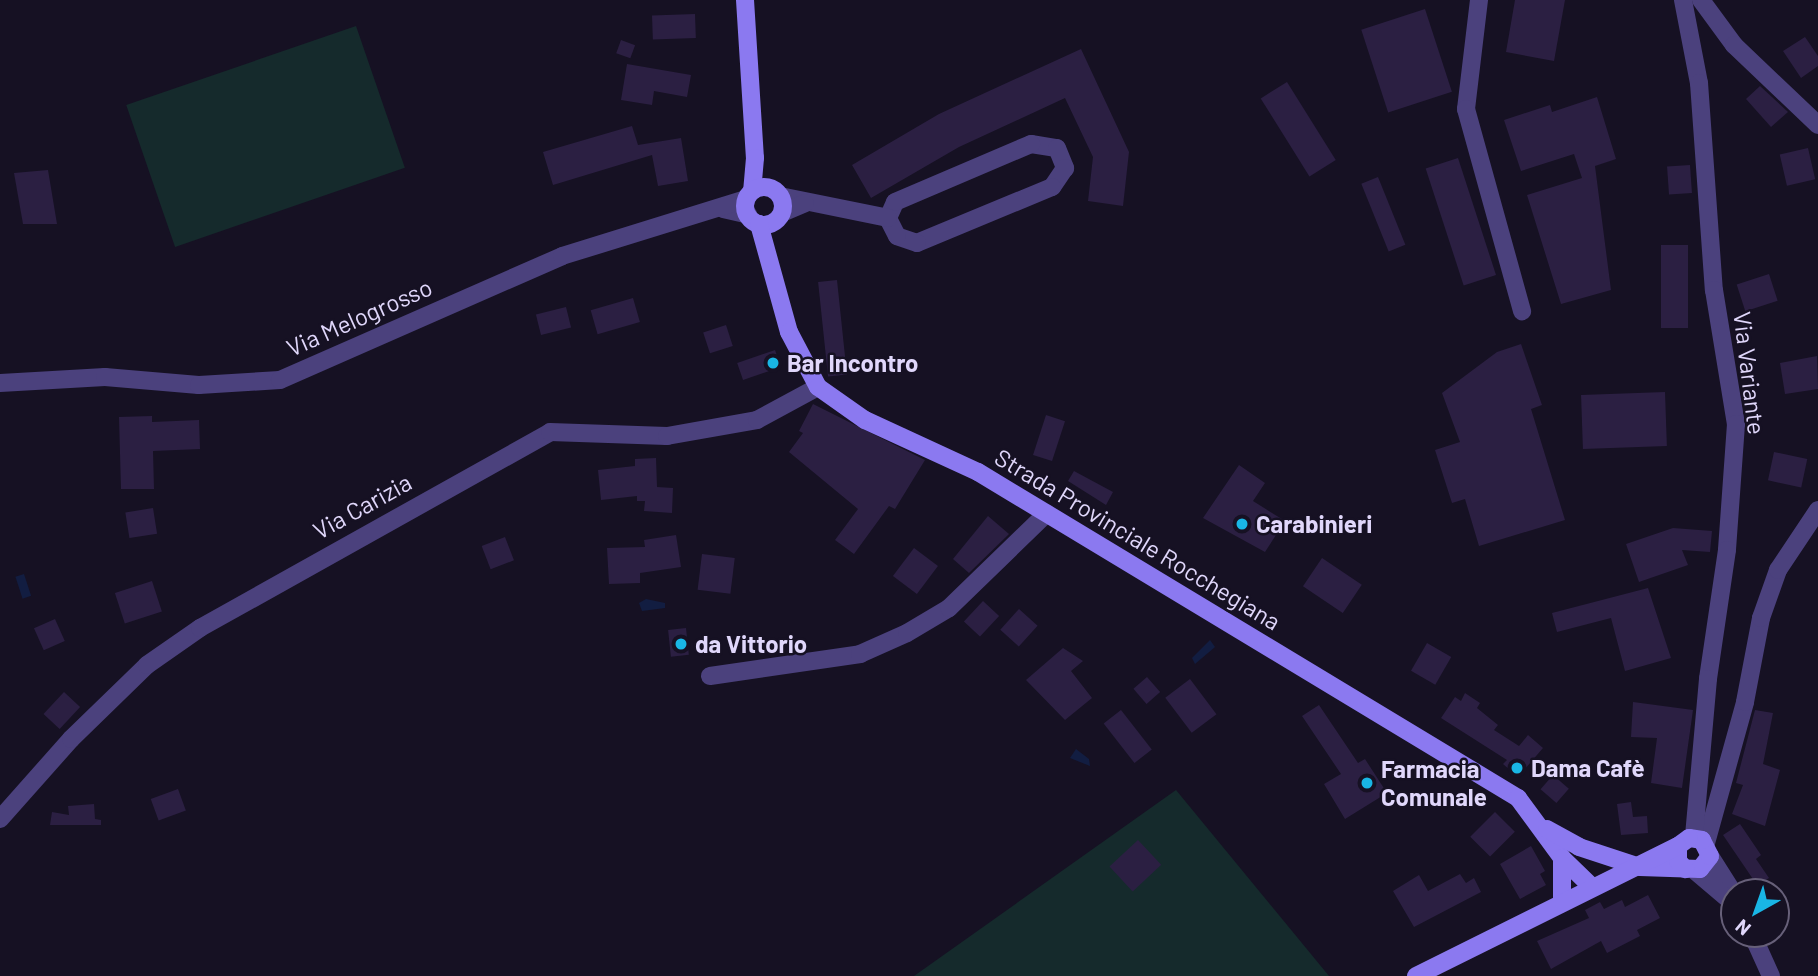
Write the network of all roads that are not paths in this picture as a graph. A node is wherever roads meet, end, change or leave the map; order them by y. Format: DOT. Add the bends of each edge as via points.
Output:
graph roads {
  1 [pos="745,0"];
  2 [pos="1479,0"];
  3 [pos="1683,0"];
  4 [pos="1701,0"];
  5 [pos="1818,125"];
  6 [pos="763,206"];
  7 [pos="888,218"];
  8 [pos="1522,311"];
  9 [pos="0,383"];
  10 [pos="818,387"];
  11 [pos="1818,510"];
  12 [pos="1047,513"];
  13 [pos="710,676"];
  14 [pos="0,819"];
  15 [pos="1544,828"];
  16 [pos="1697,845"];
  17 [pos="1579,847"];
  18 [pos="1562,858"];
  19 [pos="1640,867"];
  20 [pos="1690,870"];
  21 [pos="1722,878"];
  22 [pos="1592,887"];
  23 [pos="1720,893"];
  24 [pos="1562,901"];
  25 [pos="1758,948"];
  26 [pos="1416,976"];
  27 [pos="1771,976"];
  1 -- 6 [label="main road, Strada Provinciale Rocchegiana" via="755,158"];
  2 -- 8 [label="street" via="1466,110"];
  3 -- 16 [label="street, Via Variante" via="1699,83 1714,290 1736,424 1727,550 1708,679"];
  4 -- 5 [label="street" via="1734,45"];
  6 -- 7 [label="street, Via Melogrosso" via="805,203"];
  6 -- 9 [label="street, Via Melogrosso" via="723,209 562,256 280,380 200,385 105,377"];
  6 -- 10 [label="main road, Strada Provinciale Rocchegiana" via="768,253 789,332"];
  7 -- 7 [label="street" via="897,236 916,243 1052,187 1065,168 1057,148 1031,144 895,202"];
  10 -- 12 [label="main road, Strada Provinciale Rocchegiana" via="865,420 978,472"];
  10 -- 14 [label="street, Via Carizia" via="757,420 660,437 550,432 408,507 189,635 148,665 89,722"];
  11 -- 16 [label="street" via="1779,570 1761,618 1745,702"];
  12 -- 13 [label="street" via="949,608 907,633 860,654"];
  12 -- 15 [label="main road, Strada Provinciale Rocchegiana" via="1518,798"];
  15 -- 17 [label="main road, Strada Provinciale Rocchegiana"];
  15 -- 18 [label="main road, Strada Provinciale Rocchegiana"];
  16 -- 19 [label="main road"];
  16 -- 20 [label="main road" via="1705,866"];
  16 -- 20 [label="main road" via="1678,861"];
  16 -- 21 [label="street"];
  17 -- 19 [label="main road, Strada Provinciale Rocchegiana"];
  17 -- 22 [label="main road" via="1591,870"];
  18 -- 22 [label="main road, Strada Provinciale Rocchegiana"];
  18 -- 24 [label="main road"];
  19 -- 20 [label="main road"];
  19 -- 22 [label="main road"];
  20 -- 23 [label="street"];
  22 -- 24 [label="main road"];
  24 -- 26 [label="main road"];
  25 -- 27 [label="street"];
}
